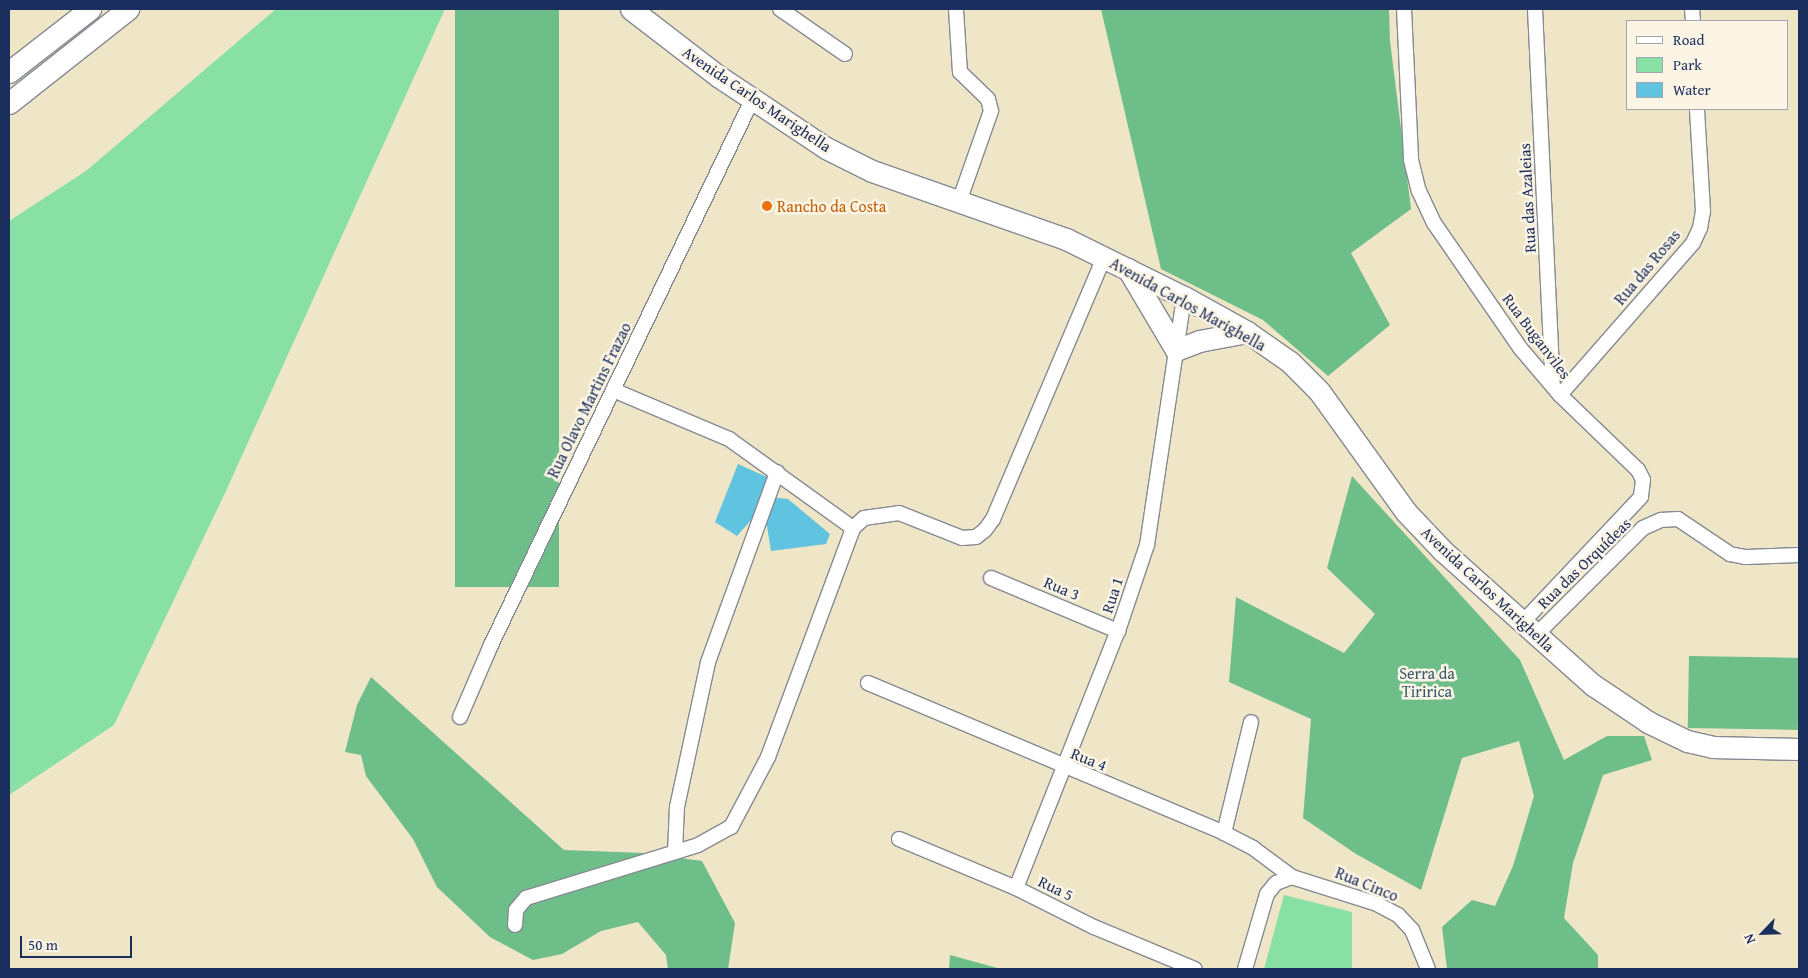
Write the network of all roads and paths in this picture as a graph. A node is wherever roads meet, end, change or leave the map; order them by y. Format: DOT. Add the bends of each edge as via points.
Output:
graph roads {
  1 [pos="90,9"];
  2 [pos="128,9"];
  3 [pos="631,9"];
  4 [pos="780,9"];
  5 [pos="956,9"];
  6 [pos="1404,9"];
  7 [pos="1536,9"];
  8 [pos="845,54"];
  9 [pos="9,72"];
  10 [pos="752,100"];
  11 [pos="9,103"];
  12 [pos="1697,110"];
  13 [pos="960,199"];
  14 [pos="1104,258"];
  15 [pos="1128,269"];
  16 [pos="1184,298"];
  17 [pos="1247,332"];
  18 [pos="1176,350"];
  19 [pos="613,390"];
  20 [pos="1556,390"];
  21 [pos="778,472"];
  22 [pos="853,528"];
  23 [pos="1799,555"];
  24 [pos="992,578"];
  25 [pos="1529,629"];
  26 [pos="1118,631"];
  27 [pos="868,683"];
  28 [pos="460,717"];
  29 [pos="1251,722"];
  30 [pos="1799,749"];
  31 [pos="1062,767"];
  32 [pos="1224,833"];
  33 [pos="899,839"];
  34 [pos="675,852"];
  35 [pos="1292,877"];
  36 [pos="1016,888"];
  37 [pos="515,925"];
  38 [pos="1195,969"];
  39 [pos="1245,969"];
  40 [pos="1428,969"];
  1 -- 9 [label="main road"];
  2 -- 11 [label="main road"];
  3 -- 10 [label="main road, Avenida Carlos Marighella"];
  4 -- 8 [label="street"];
  5 -- 13 [label="street" via="960,72 988,99 991,111"];
  6 -- 20 [label="street, Rua Buganviles" via="1411,160 1419,191 1434,223 1521,349"];
  7 -- 20 [label="street, Rua das Azaleias"];
  10 -- 13 [label="main road, Avenida Carlos Marighella" via="826,148 872,171"];
  10 -- 19 [label="street, Rua Olavo Martins Frazao"];
  12 -- 20 [label="street, Rua das Rosas" via="1703,211 1693,243"];
  13 -- 14 [label="main road, Avenida Carlos Marighella" via="1066,239"];
  14 -- 15 [label="main road, Avenida Carlos Marighella"];
  14 -- 22 [label="street" via="994,518 984,530 976,537 962,538 899,513 864,518"];
  15 -- 16 [label="main road, Avenida Carlos Marighella"];
  15 -- 18 [label="main road"];
  16 -- 17 [label="main road, Avenida Carlos Marighella"];
  16 -- 18 [label="street, Rua 1"];
  17 -- 18 [label="main road" via="1199,341"];
  17 -- 25 [label="main road, Avenida Carlos Marighella" via="1290,362 1319,391 1406,512"];
  18 -- 26 [label="street, Rua 1" via="1147,545"];
  19 -- 21 [label="street" via="715,432"];
  19 -- 28 [label="street, Rua Olavo Martins Frazao"];
  20 -- 25 [label="street, Rua Buganviles" via="1638,470 1644,489 1641,497"];
  21 -- 22 [label="street"];
  21 -- 34 [label="street" via="702,683 677,807"];
  22 -- 34 [label="street" via="768,757 739,816 718,836"];
  23 -- 25 [label="street, Rua das Orquídeas" via="1746,558 1730,554 1678,519 1661,520 1644,528"];
  24 -- 26 [label="street, Rua 3"];
  25 -- 30 [label="main road, Avenida Carlos Marighella" via="1593,685 1648,722 1687,741 1737,750"];
  26 -- 31 [label="street, Rua 1"];
  27 -- 31 [label="street, Rua 4"];
  29 -- 32 [label="street"];
  31 -- 32 [label="street, Rua 4"];
  31 -- 36 [label="street, Rua 1"];
  32 -- 35 [label="street, Rua 4" via="1252,848"];
  33 -- 36 [label="street, Rua 5"];
  34 -- 37 [label="street" via="526,898 516,910"];
  35 -- 39 [label="street" via="1276,883 1268,894"];
  35 -- 40 [label="street, Rua Cinco" via="1377,904 1398,915 1412,930"];
  36 -- 38 [label="street, Rua 5"];
}
